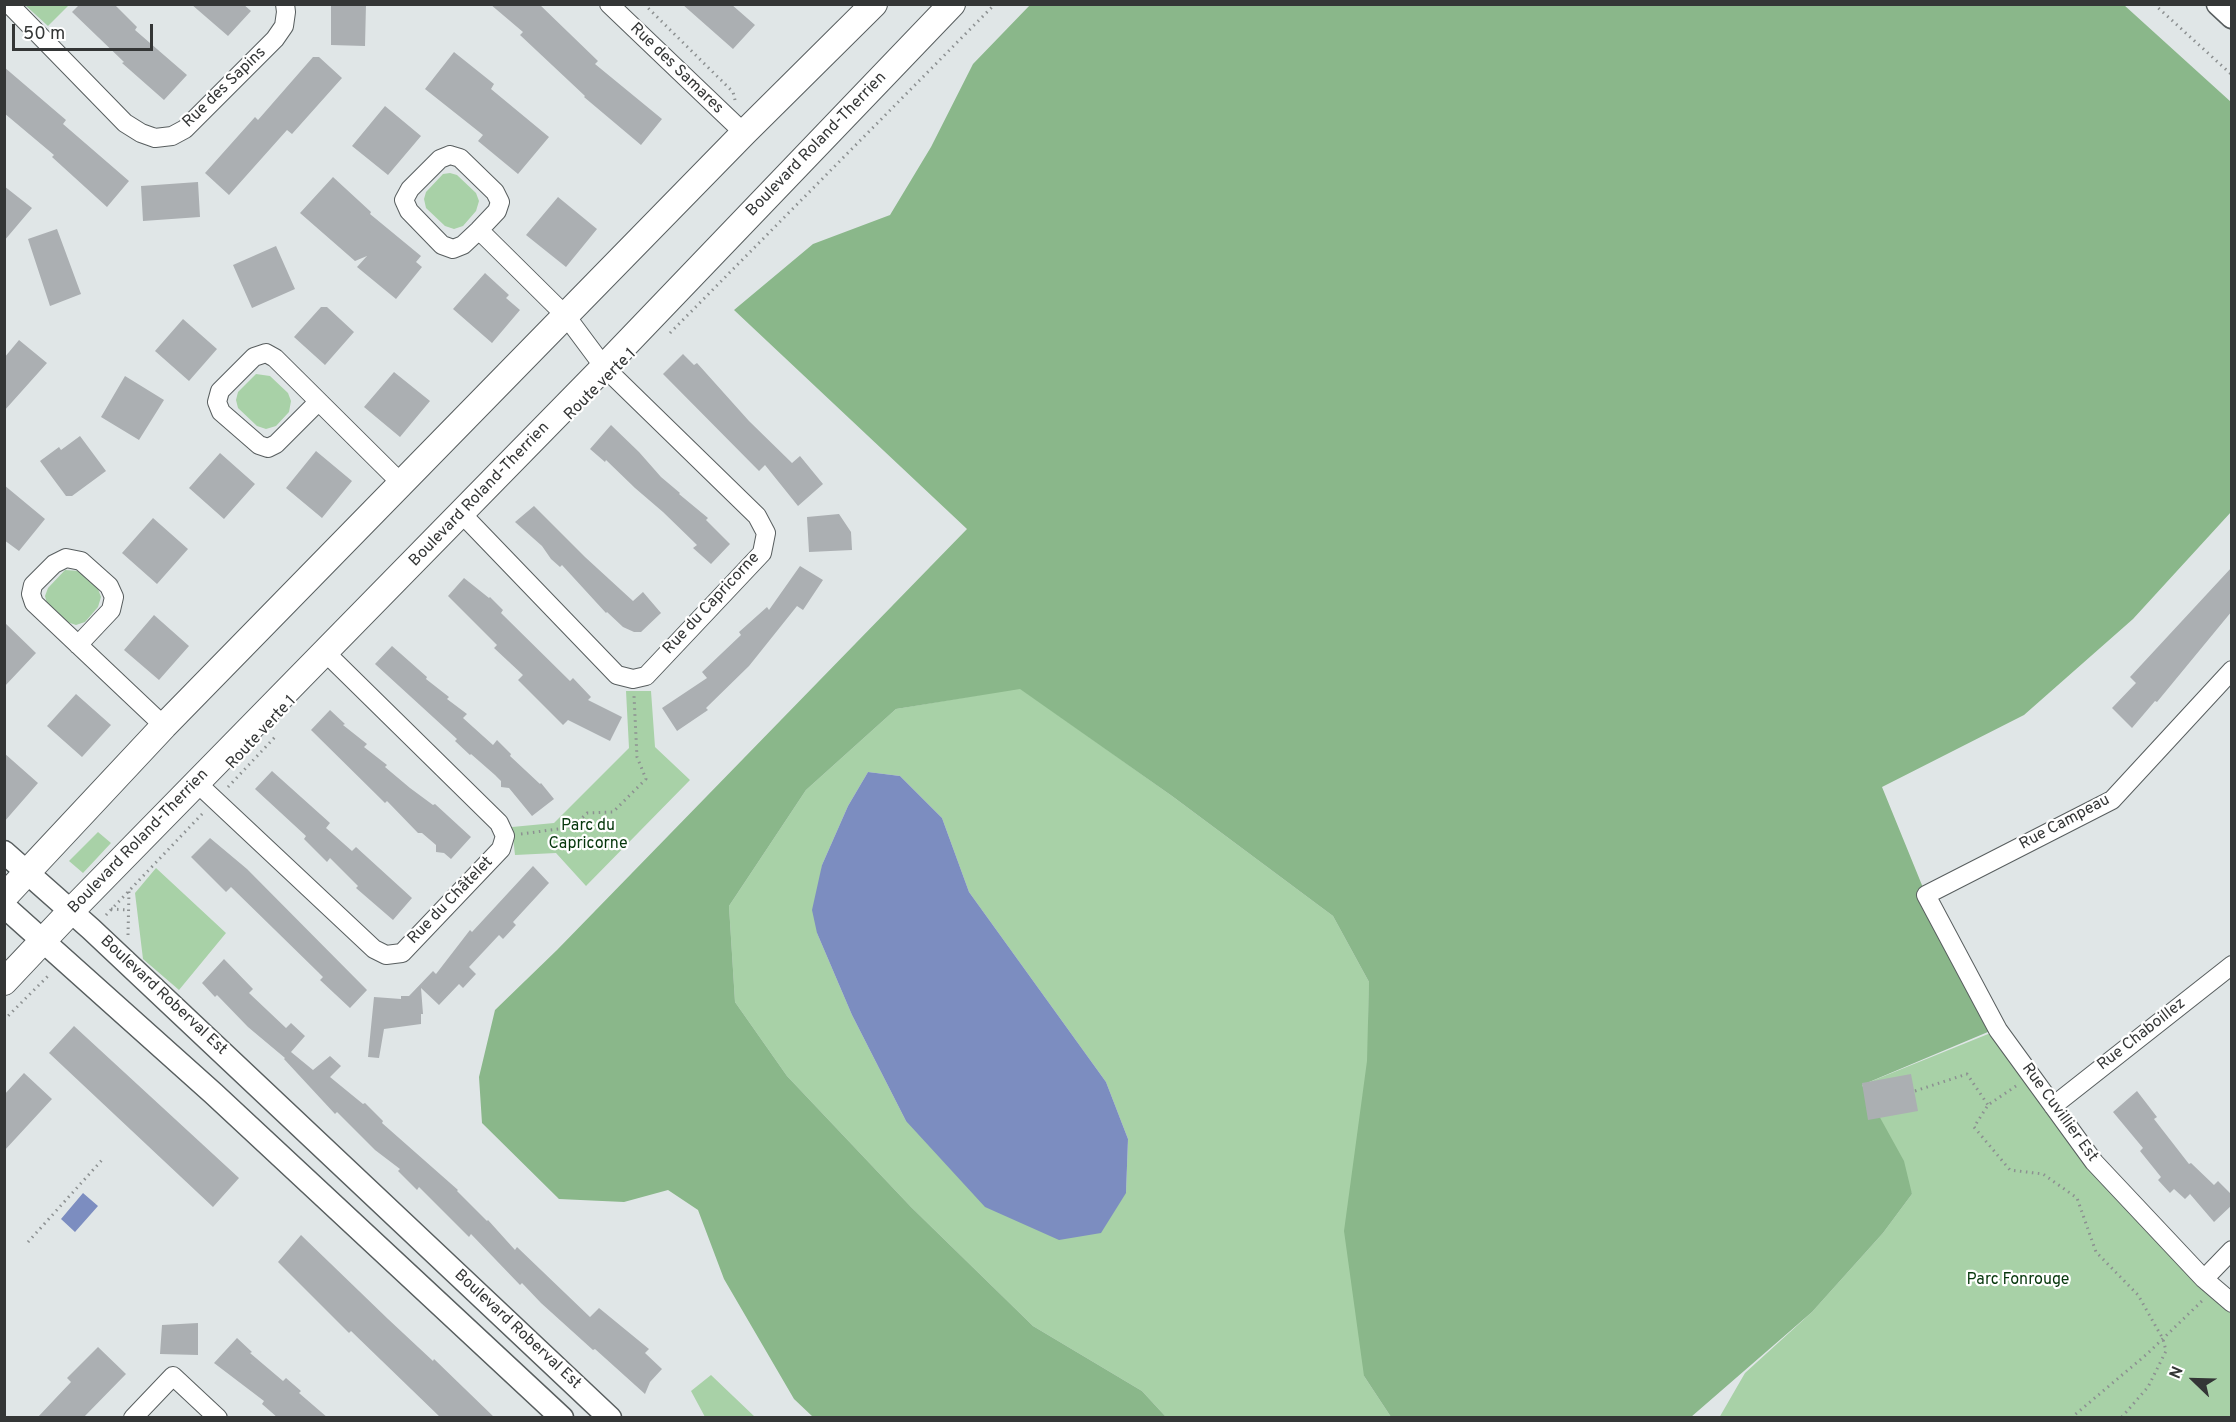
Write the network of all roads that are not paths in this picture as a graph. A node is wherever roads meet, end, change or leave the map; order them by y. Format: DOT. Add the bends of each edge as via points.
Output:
graph roads {
  1 [pos="9,4"];
  2 [pos="285,4"];
  3 [pos="609,4"];
  4 [pos="874,4"];
  5 [pos="952,4"];
  6 [pos="2218,4"];
  7 [pos="2232,17"];
  8 [pos="744,133"];
  9 [pos="479,230"];
  10 [pos="566,316"];
  11 [pos="604,368"];
  12 [pos="318,402"];
  13 [pos="402,484"];
  14 [pos="461,513"];
  15 [pos="78,645"];
  16 [pos="325,652"];
  17 [pos="2232,670"];
  18 [pos="164,726"];
  19 [pos="197,783"];
  20 [pos="4,852"];
  21 [pos="27,872"];
  22 [pos="1926,895"];
  23 [pos="4,897"];
  24 [pos="4,906"];
  25 [pos="71,911"];
  26 [pos="42,941"];
  27 [pos="2232,965"];
  28 [pos="4,982"];
  29 [pos="2053,1106"];
  30 [pos="319,1144"];
  31 [pos="295,1168"];
  32 [pos="2232,1251"];
  33 [pos="2210,1283"];
  34 [pos="2232,1303"];
  35 [pos="133,1418"];
  36 [pos="218,1418"];
  37 [pos="562,1418"];
  38 [pos="610,1418"];
  1 -- 2 [label="street, Rue des Sapins" via="125,123 155,138 185,129 275,39 284,26"];
  3 -- 8 [label="street, Rue des Samares"];
  4 -- 8 [label="main road"];
  5 -- 11 [label="main road, Boulevard Roland-Therrien"];
  6 -- 7 [label="street"];
  8 -- 10 [label="main road"];
  9 -- 9 [label="street" via="498,211 500,202 495,192 460,158 450,155 440,159 410,189 404,200 410,211 442,245 453,249"];
  9 -- 10 [label="street, Rue du Capricorne"];
  10 -- 11 [label="street, Rue du Capricorne"];
  10 -- 13 [label="main road"];
  11 -- 14 [label="main road, Boulevard Roland-Therrien"];
  11 -- 14 [label="street, Rue du Capricorne" via="757,516 766,533 762,553 646,676 633,679 617,675"];
  12 -- 12 [label="street" via="266,353 254,357 220,392 217,402 221,412 259,445 268,448"];
  12 -- 13 [label="street"];
  13 -- 18 [label="main road"];
  14 -- 16 [label="main road, Boulevard Roland-Therrien"];
  15 -- 15 [label="street" via="34,603 31,594 33,585 66,558 81,561 109,586 114,597 111,610"];
  15 -- 18 [label="street"];
  16 -- 19 [label="main road, Boulevard Roland-Therrien"];
  16 -- 19 [label="street, Rue du Châtelet" via="499,823 505,836 501,849 402,953 386,955 374,949"];
  17 -- 22 [label="street, Rue Campeau" via="2112,800"];
  18 -- 21 [label="main road"];
  19 -- 25 [label="main road, Boulevard Roland-Therrien"];
  20 -- 21 [label="street, Boulevard Roberval Est"];
  21 -- 23 [label="main road"];
  21 -- 25 [label="street, Boulevard Roberval Est"];
  22 -- 29 [label="street, Rue Cuvillier Est" via="1998,1029"];
  24 -- 26 [label="street, Boulevard Roberval Est"];
  25 -- 26 [label="main road, Boulevard Roland-Therrien"];
  25 -- 30 [label="street, Boulevard Roberval Est"];
  26 -- 28 [label="main road, Boulevard Roland-Therrien"];
  26 -- 31 [label="street, Boulevard Roberval Est"];
  27 -- 29 [label="street, Rue Chaboillez"];
  29 -- 33 [label="street, Rue Cuvillier Est" via="2094,1162"];
  30 -- 31 [label="street"];
  30 -- 38 [label="street, Boulevard Roberval Est"];
  31 -- 37 [label="street, Boulevard Roberval Est"];
  32 -- 33 [label="street"];
  33 -- 34 [label="street, Rue Cuvillier Est"];
  35 -- 36 [label="street" via="173,1376"];
}
